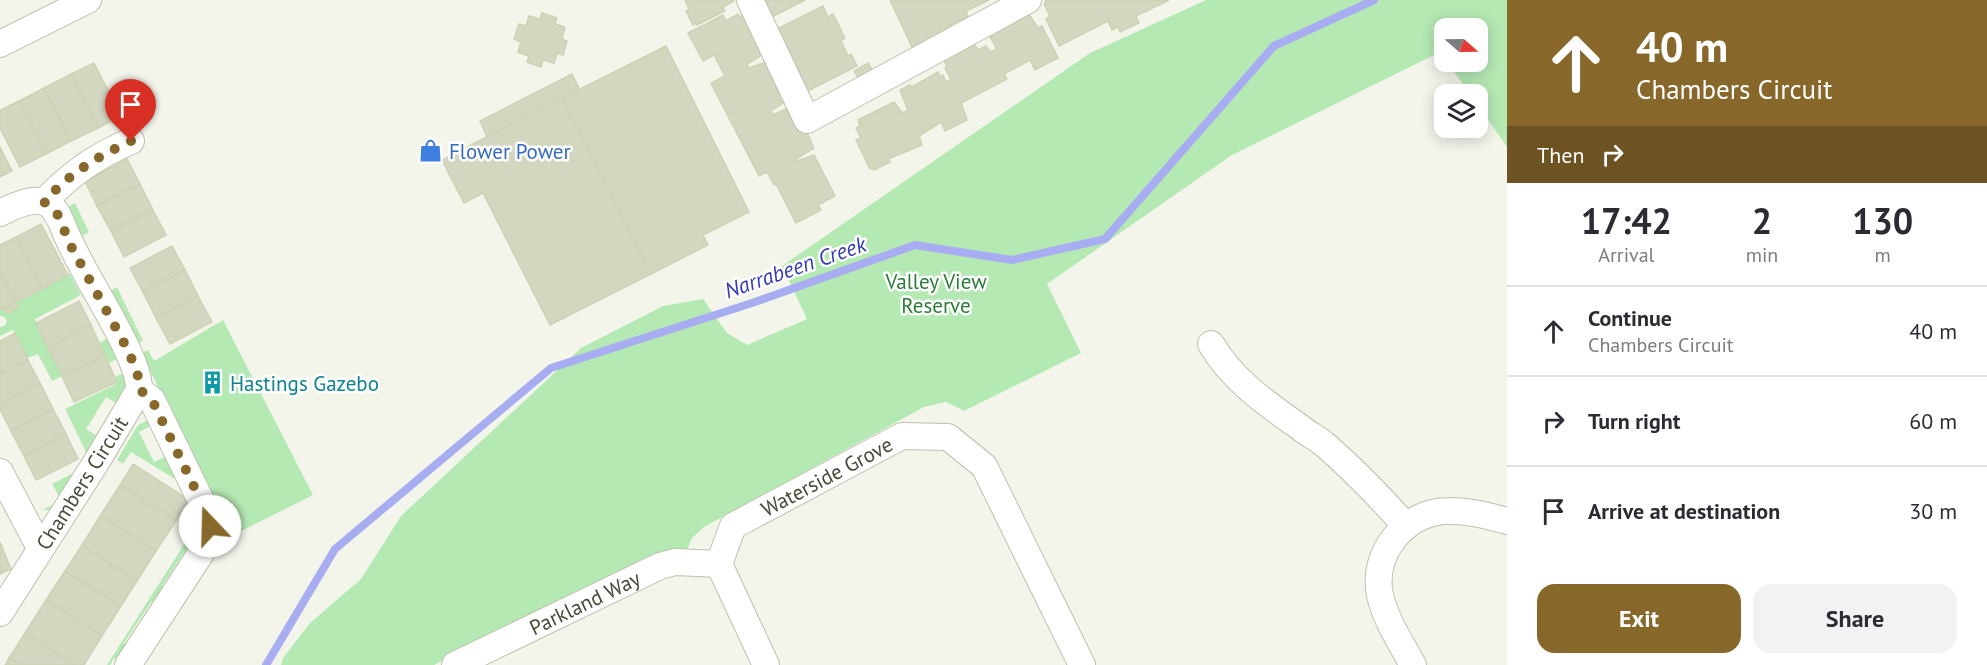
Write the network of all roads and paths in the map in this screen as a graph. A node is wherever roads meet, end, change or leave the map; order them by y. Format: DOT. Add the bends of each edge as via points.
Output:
graph roads {
  1 [pos="88,0"];
  2 [pos="750,0"];
  3 [pos="1028,0"];
  4 [pos="0,44"];
  5 [pos="131,141"];
  6 [pos="44,202"];
  7 [pos="0,213"];
  8 [pos="1211,344"];
  9 [pos="140,390"];
  10 [pos="0,472"];
  11 [pos="1507,521"];
  12 [pos="1406,526"];
  13 [pos="40,548"];
  14 [pos="719,564"];
  15 [pos="0,613"];
  16 [pos="128,665"];
  17 [pos="455,665"];
  18 [pos="766,665"];
  19 [pos="1082,665"];
  20 [pos="1413,665"];
  1 -- 4 [label="street"];
  2 -- 3 [label="street" via="807,120"];
  5 -- 6 [label="street" via="98,156 61,183"];
  6 -- 7 [label="street" via="21,204"];
  6 -- 9 [label="street" via="56,211 129,352"];
  8 -- 12 [label="street" via="1234,376 1323,443"];
  9 -- 13 [label="street, Chambers Circuit"];
  9 -- 16 [label="street" via="152,400 210,526 202,550"];
  10 -- 13 [label="street"];
  11 -- 12 [label="street" via="1448,510 1418,518"];
  12 -- 20 [label="street" via="1385,551 1378,583 1387,616"];
  13 -- 15 [label="street, Chambers Circuit"];
  14 -- 17 [label="street, Parkland Way" via="675,562 660,566"];
  14 -- 18 [label="street"];
  14 -- 19 [label="street, Waterside Grove" via="733,526 902,436 948,437 984,466"];
}
